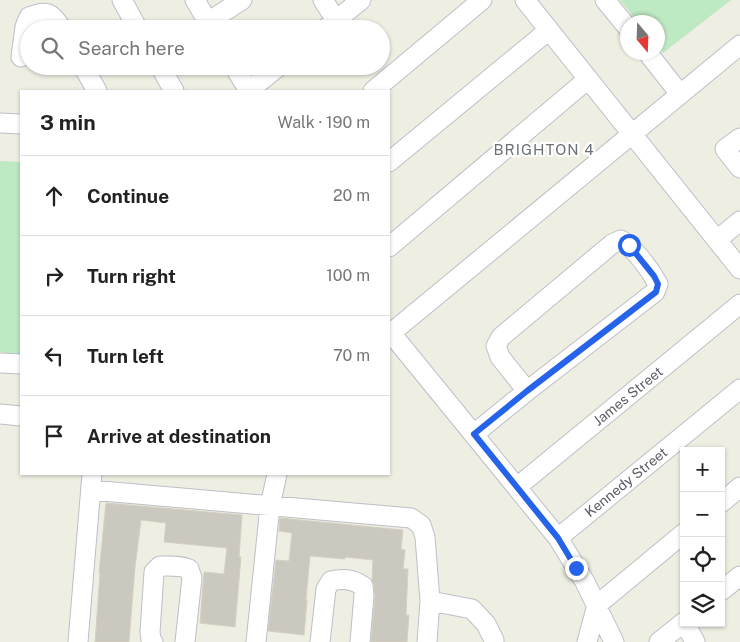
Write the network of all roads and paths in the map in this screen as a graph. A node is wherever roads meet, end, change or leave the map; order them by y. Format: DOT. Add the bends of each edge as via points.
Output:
graph roads {
  1 [pos="122,0"];
  2 [pos="195,0"];
  3 [pos="242,0"];
  4 [pos="323,0"];
  5 [pos="361,0"];
  6 [pos="482,0"];
  7 [pos="525,0"];
  8 [pos="605,0"];
  9 [pos="620,18"];
  10 [pos="28,20"];
  11 [pos="56,20"];
  12 [pos="133,20"];
  13 [pos="207,20"];
  14 [pos="216,20"];
  15 [pos="329,20"];
  16 [pos="335,20"];
  17 [pos="549,30"];
  18 [pos="740,45"];
  19 [pos="653,60"];
  20 [pos="88,75"];
  21 [pos="165,75"];
  22 [pos="239,75"];
  23 [pos="268,75"];
  24 [pos="588,79"];
  25 [pos="96,90"];
  26 [pos="173,90"];
  27 [pos="247,90"];
  28 [pos="249,90"];
  29 [pos="374,90"];
  30 [pos="680,94"];
  31 [pos="0,123"];
  32 [pos="20,124"];
  33 [pos="632,134"];
  34 [pos="740,138"];
  35 [pos="390,161"];
  36 [pos="740,168"];
  37 [pos="740,221"];
  38 [pos="717,240"];
  39 [pos="390,246"];
  40 [pos="740,269"];
  41 [pos="740,304"];
  42 [pos="390,332"];
  43 [pos="0,363"];
  44 [pos="20,364"];
  45 [pos="740,389"];
  46 [pos="527,391"];
  47 [pos="0,414"];
  48 [pos="20,416"];
  49 [pos="474,434"];
  50 [pos="277,475"];
  51 [pos="91,482"];
  52 [pos="517,487"];
  53 [pos="740,487"];
  54 [pos="725,500"];
  55 [pos="270,506"];
  56 [pos="680,536"];
  57 [pos="558,538"];
  58 [pos="430,601"];
  59 [pos="597,604"];
  60 [pos="680,626"];
  61 [pos="686,627"];
  62 [pos="78,642"];
  63 [pos="153,642"];
  64 [pos="185,642"];
  65 [pos="256,642"];
  66 [pos="320,642"];
  67 [pos="360,642"];
  68 [pos="427,642"];
  69 [pos="494,642"];
  70 [pos="587,642"];
  71 [pos="614,642"];
  72 [pos="659,642"];
  73 [pos="695,642"];
  1 -- 12 [label="street"];
  2 -- 13 [label="street"];
  3 -- 14 [label="street"];
  4 -- 15 [label="street"];
  5 -- 16 [label="street"];
  6 -- 29 [label="street"];
  7 -- 17 [label="street"];
  8 -- 9 [label="street"];
  10 -- 11 [label="street" via="40,12 52,15"];
  17 -- 24 [label="street"];
  17 -- 35 [label="street"];
  18 -- 30 [label="street"];
  19 -- 30 [label="street"];
  20 -- 25 [label="street"];
  21 -- 26 [label="street"];
  22 -- 27 [label="street"];
  23 -- 28 [label="street"];
  24 -- 33 [label="street"];
  24 -- 39 [label="street"];
  30 -- 33 [label="street"];
  31 -- 32 [label="street"];
  33 -- 38 [label="street"];
  33 -- 42 [label="street"];
  34 -- 36 [label="street" via="725,150"];
  37 -- 38 [label="street"];
  38 -- 40 [label="street"];
  41 -- 52 [label="street, James Street"];
  42 -- 49 [label="street"];
  43 -- 44 [label="street"];
  45 -- 57 [label="street, Kennedy Street"];
  46 -- 46 [label="street" via="656,292 658,284 654,276 629,245 621,240 612,244 501,337 496,346 500,357"];
  46 -- 49 [label="street"];
  47 -- 48 [label="street"];
  49 -- 52 [label="street"];
  50 -- 55 [label="street"];
  51 -- 55 [label="street"];
  51 -- 62 [label="street"];
  52 -- 57 [label="street"];
  53 -- 54 [label="street"];
  55 -- 58 [label="street" via="411,518 421,525 424,537"];
  55 -- 65 [label="street"];
  56 -- 59 [label="street"];
  57 -- 59 [label="street"];
  58 -- 68 [label="street"];
  58 -- 69 [label="street" via="472,609 486,624"];
  59 -- 70 [label="street"];
  59 -- 71 [label="street"];
  60 -- 72 [label="street"];
  61 -- 73 [label="street"];
  63 -- 64 [label="street" via="150,632 154,572 160,566 182,566 189,570 192,578"];
  66 -- 67 [label="street" via="326,589 330,581 339,579 356,581 363,586"];
}
